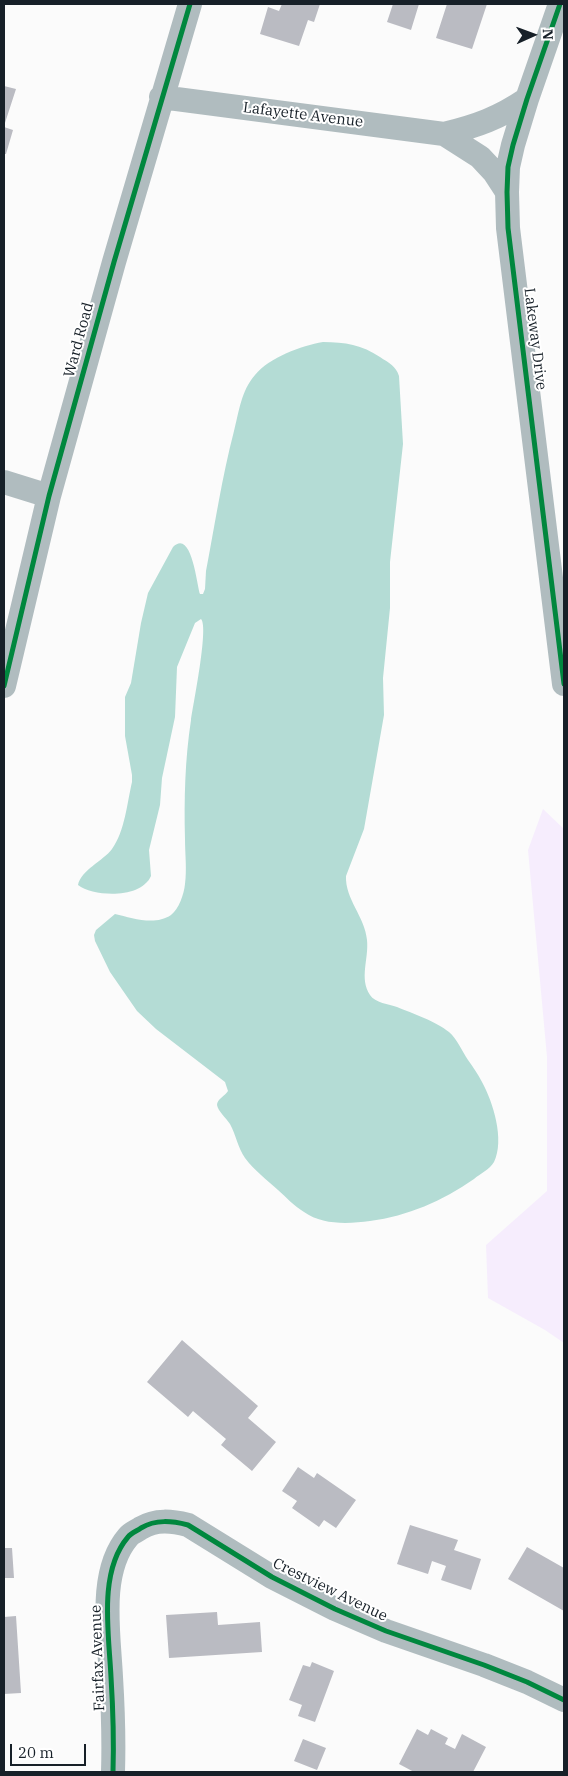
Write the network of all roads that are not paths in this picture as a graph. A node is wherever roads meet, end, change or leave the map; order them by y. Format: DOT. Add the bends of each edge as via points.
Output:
graph roads {
  1 [pos="190,4"];
  2 [pos="560,4"];
  3 [pos="162,97"];
  4 [pos="527,99"];
  5 [pos="444,134"];
  6 [pos="507,192"];
  7 [pos="4,482"];
  8 [pos="49,496"];
  9 [pos="564,684"];
  10 [pos="4,686"];
  11 [pos="145,1526"];
  12 [pos="564,1700"];
  13 [pos="113,1772"];
  1 -- 3 [label="street, Ward Road"];
  2 -- 4 [label="street, Lakeway Drive"];
  3 -- 5 [label="street, Lafayette Avenue"];
  3 -- 8 [label="street, Ward Road"];
  4 -- 5 [label="street, Lafayette Avenue" via="487,122"];
  4 -- 6 [label="street, Lakeway Drive" via="508,167"];
  5 -- 6 [label="street, Lafayette Avenue" via="480,157"];
  6 -- 9 [label="street, Lakeway Drive" via="508,228"];
  7 -- 8 [label="street"];
  8 -- 10 [label="street, Ward Road"];
  11 -- 12 [label="street, Crestview Avenue" via="166,1521 188,1525 272,1577 335,1609 386,1631 484,1664"];
  11 -- 13 [label="street, Fairfax Avenue" via="129,1535 118,1552 109,1579 107,1614"];
}
